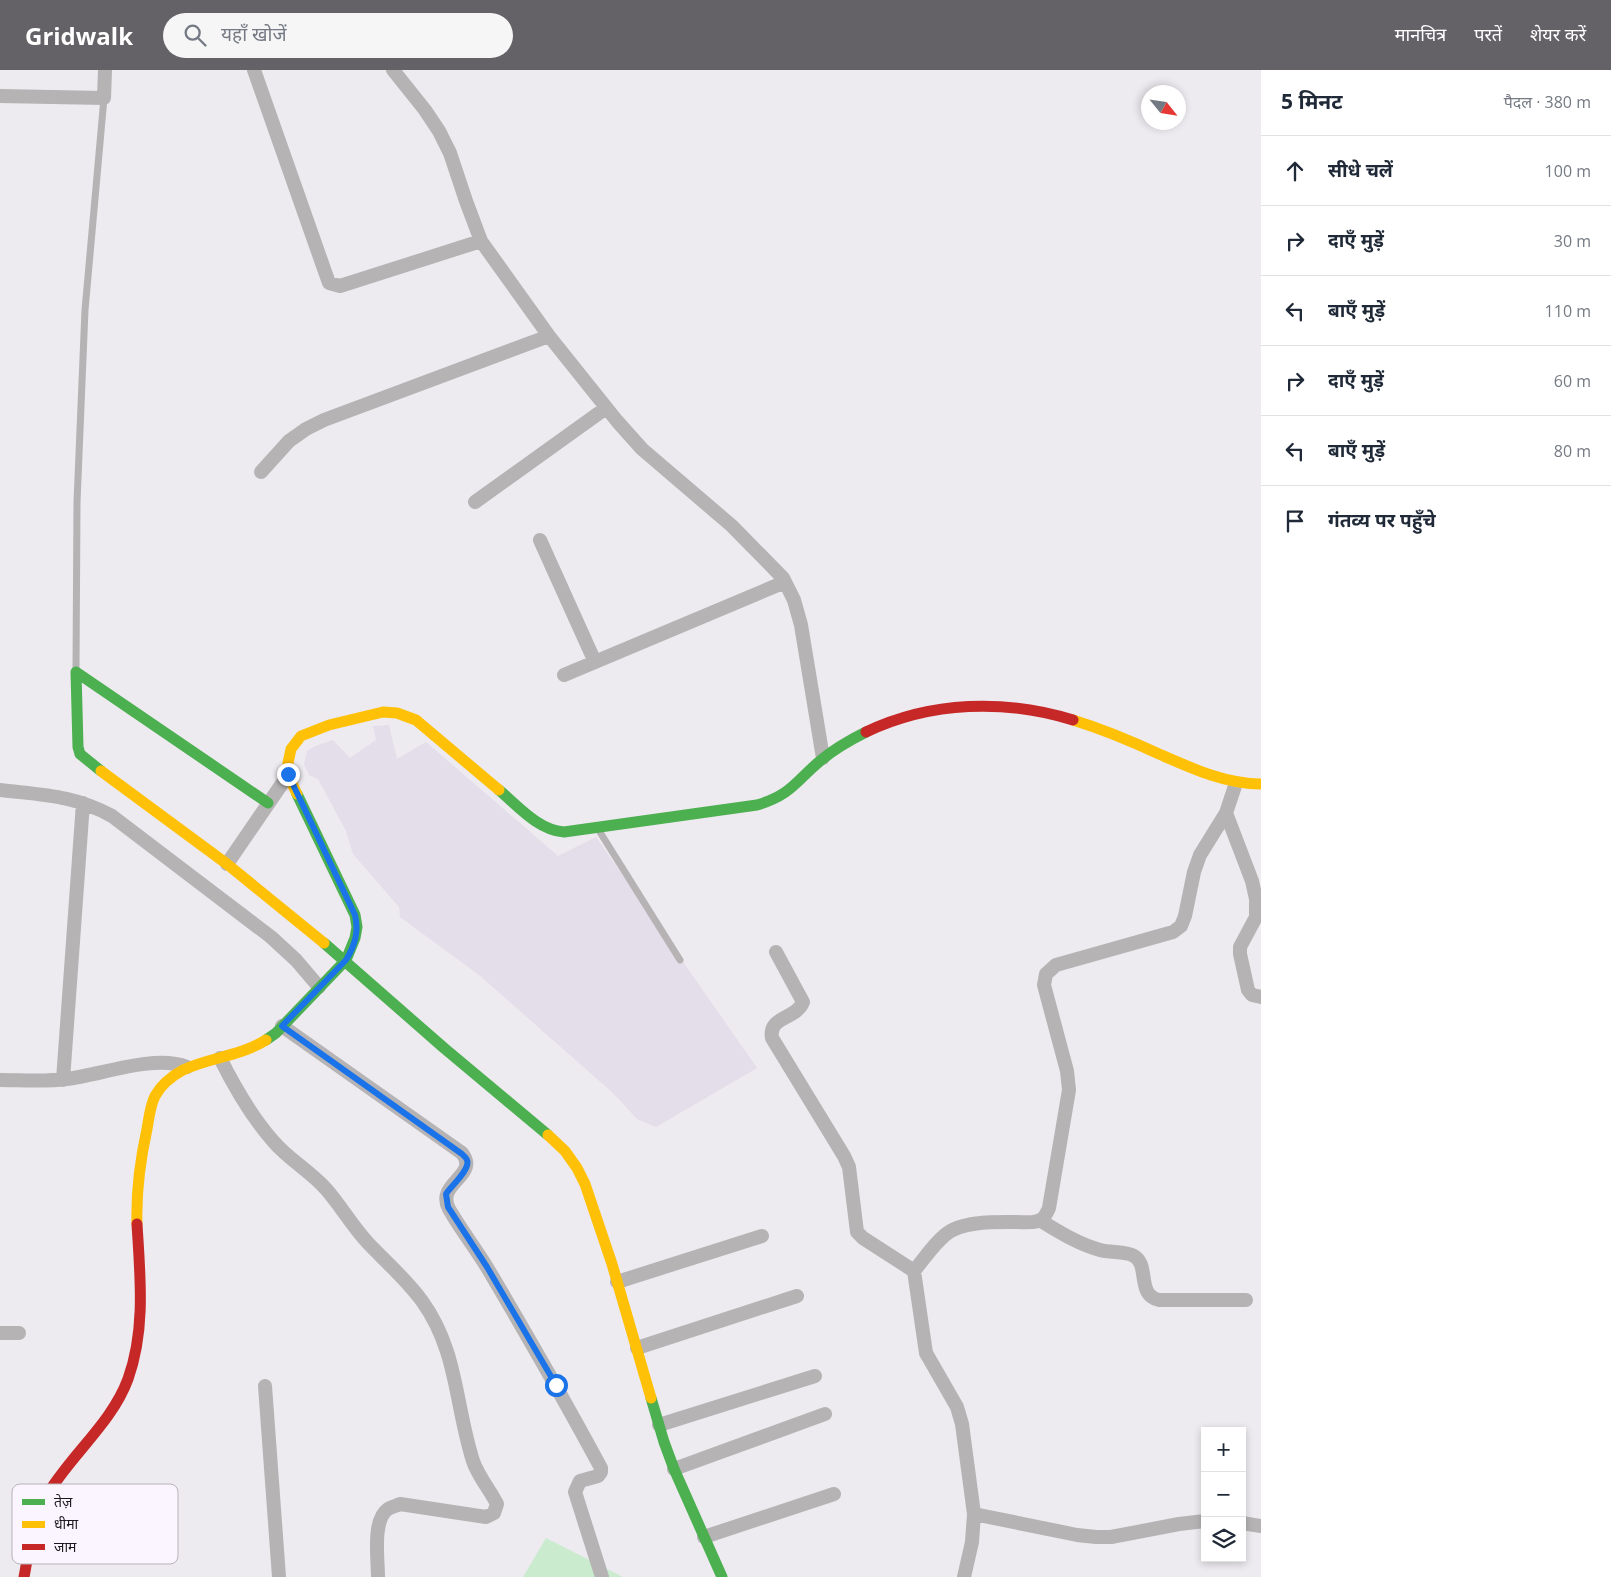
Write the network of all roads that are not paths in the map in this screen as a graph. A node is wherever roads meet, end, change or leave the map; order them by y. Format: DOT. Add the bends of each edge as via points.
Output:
graph roads {
  1 [pos="105,70"];
  2 [pos="254,70"];
  3 [pos="392,70"];
  4 [pos="0,96"];
  5 [pos="104,98"];
  6 [pos="481,241"];
  7 [pos="549,336"];
  8 [pos="606,408"];
  9 [pos="261,472"];
  10 [pos="475,502"];
  11 [pos="540,540"];
  12 [pos="785,582"];
  13 [pos="595,662"];
  14 [pos="76,672"];
  15 [pos="564,674"];
  16 [pos="823,758"];
  17 [pos="288,774"];
  18 [pos="1236,783"];
  19 [pos="1261,784"];
  20 [pos="0,790"];
  21 [pos="82,802"];
  22 [pos="268,803"];
  23 [pos="1226,813"];
  24 [pos="597,828"];
  25 [pos="227,864"];
  26 [pos="776,952"];
  27 [pos="680,960"];
  28 [pos="343,963"];
  29 [pos="322,985"];
  30 [pos="1261,997"];
  31 [pos="282,1026"];
  32 [pos="220,1058"];
  33 [pos="187,1067"];
  34 [pos="0,1080"];
  35 [pos="63,1080"];
  36 [pos="1041,1221"];
  37 [pos="762,1236"];
  38 [pos="914,1271"];
  39 [pos="617,1282"];
  40 [pos="797,1296"];
  41 [pos="1246,1300"];
  42 [pos="0,1333"];
  43 [pos="19,1333"];
  44 [pos="637,1348"];
  45 [pos="815,1376"];
  46 [pos="265,1386"];
  47 [pos="825,1414"];
  48 [pos="659,1425"];
  49 [pos="674,1469"];
  50 [pos="53,1484"];
  51 [pos="834,1494"];
  52 [pos="974,1514"];
  53 [pos="1201,1521"];
  54 [pos="1246,1524"];
  55 [pos="1261,1526"];
  56 [pos="704,1537"];
  57 [pos="27,1564"];
  58 [pos="24,1577"];
  59 [pos="279,1577"];
  60 [pos="378,1577"];
  61 [pos="602,1577"];
  62 [pos="722,1577"];
  63 [pos="964,1577"];
  1 -- 5 [label="street"];
  2 -- 6 [label="street" via="329,283 340,286"];
  3 -- 6 [label="street" via="439,131"];
  4 -- 5 [label="street"];
  5 -- 14 [label="lane" via="84,320 77,502"];
  6 -- 7 [label="street"];
  7 -- 8 [label="street"];
  7 -- 9 [label="street" via="324,420 289,441"];
  8 -- 10 [label="street"];
  8 -- 12 [label="street" via="642,449 732,526"];
  11 -- 13 [label="street"];
  12 -- 13 [label="street"];
  12 -- 16 [label="street" via="801,625"];
  13 -- 15 [label="street"];
  14 -- 22 [label="street"];
  14 -- 25 [label="street" via="80,754"];
  16 -- 18 [label="street" via="892,720 986,704 1020,706 1103,729"];
  16 -- 24 [label="street" via="794,787 757,805"];
  17 -- 22 [label="street"];
  17 -- 24 [label="street" via="287,758 303,734 375,713 393,712 422,724 542,826 564,832"];
  17 -- 28 [label="street" via="355,915 357,934"];
  18 -- 19 [label="street"];
  18 -- 23 [label="street"];
  20 -- 21 [label="street"];
  21 -- 29 [label="street" via="112,816 271,937"];
  21 -- 35 [label="street"];
  22 -- 25 [label="street"];
  23 -- 30 [label="street" via="1254,890 1256,917 1240,947 1240,954 1248,990 1252,995"];
  23 -- 36 [label="street" via="1200,856 1181,926 1172,932 1056,965 1046,974 1044,985 1068,1071 1069,1090 1049,1208"];
  24 -- 27 [label="lane"];
  25 -- 28 [label="street"];
  26 -- 38 [label="street" via="803,1002 798,1010 775,1023 772,1038 849,1167 857,1232"];
  28 -- 29 [label="street"];
  28 -- 39 [label="street" via="565,1151 585,1184"];
  29 -- 31 [label="street"];
  31 -- 32 [label="street" via="265,1042"];
  31 -- 61 [label="street" via="467,1160 462,1174 446,1194 448,1207 487,1267 601,1468 598,1476 580,1481 575,1492"];
  32 -- 33 [label="street"];
  32 -- 60 [label="street" via="237,1091 273,1142 328,1190 356,1230 422,1300 437,1326 452,1366 474,1464 497,1504 494,1512 486,1517 400,1504 388,1509 379,1519"];
  33 -- 35 [label="street" via="154,1062"];
  33 -- 50 [label="street" via="165,1083 153,1099 142,1150 137,1215 141,1298 133,1364 117,1400"];
  34 -- 35 [label="street"];
  36 -- 38 [label="street" via="957,1227 945,1234"];
  36 -- 41 [label="street" via="1079,1244 1135,1256 1139,1260 1146,1291 1153,1299"];
  37 -- 39 [label="street"];
  38 -- 52 [label="street" via="926,1353 957,1407 962,1424"];
  39 -- 44 [label="street"];
  40 -- 44 [label="street"];
  42 -- 43 [label="street"];
  44 -- 48 [label="street"];
  45 -- 48 [label="street"];
  46 -- 59 [label="street"];
  47 -- 49 [label="street"];
  48 -- 49 [label="street"];
  49 -- 56 [label="street"];
  51 -- 56 [label="street"];
  52 -- 53 [label="street" via="1077,1536 1111,1538"];
  52 -- 63 [label="street"];
  54 -- 55 [label="street"];
  56 -- 62 [label="street"];
  57 -- 58 [label="street"];
}
